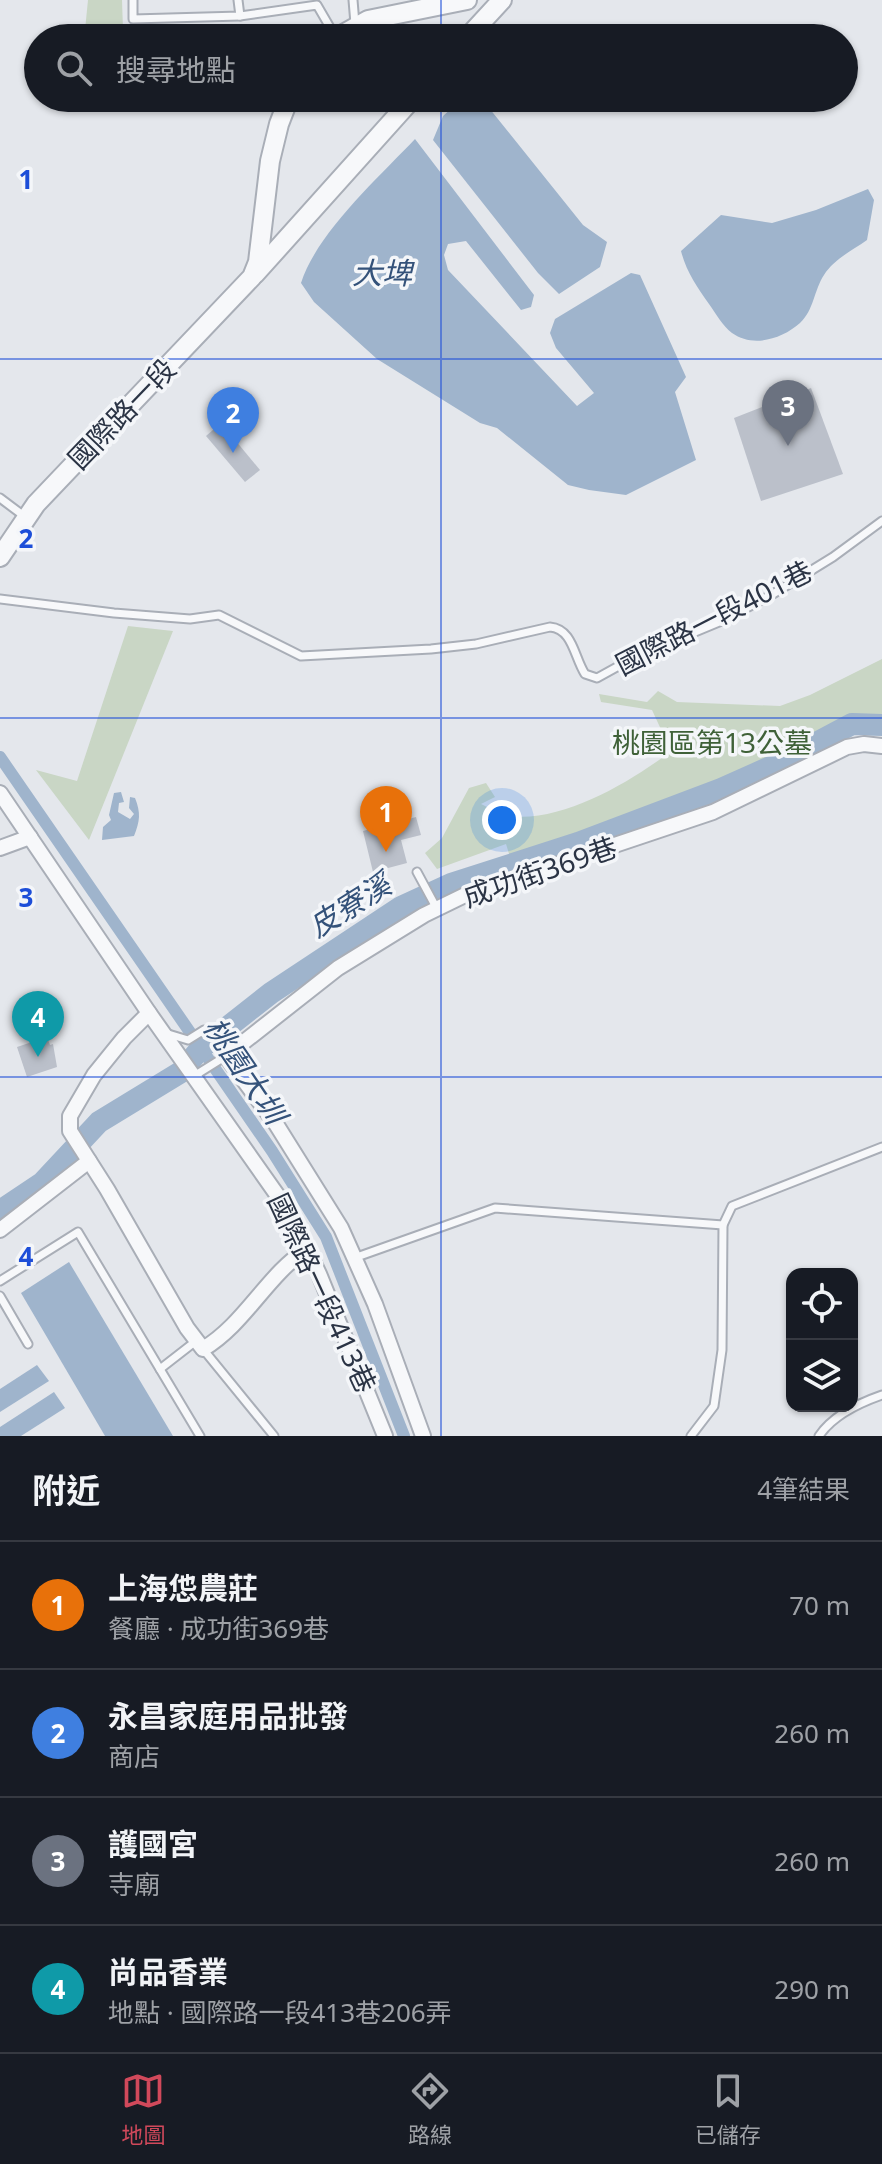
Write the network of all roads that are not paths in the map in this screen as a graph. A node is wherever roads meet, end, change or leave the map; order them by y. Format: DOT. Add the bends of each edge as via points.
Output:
graph roads {
  1 [pos="133,0"];
  2 [pos="238,0"];
  3 [pos="353,0"];
  4 [pos="467,0"];
  5 [pos="502,0"];
  6 [pos="317,2"];
  7 [pos="240,16"];
  8 [pos="329,24"];
  9 [pos="355,24"];
  10 [pos="361,24"];
  11 [pos="480,24"];
  12 [pos="285,112"];
  13 [pos="400,112"];
  14 [pos="252,277"];
  15 [pos="0,498"];
  16 [pos="26,517"];
  17 [pos="882,521"];
  18 [pos="0,557"];
  19 [pos="0,599"];
  20 [pos="882,746"];
  21 [pos="0,793"];
  22 [pos="30,837"];
  23 [pos="0,848"];
  24 [pos="417,872"];
  25 [pos="437,909"];
  26 [pos="149,1013"];
  27 [pos="204,1030"];
  28 [pos="163,1033"];
  29 [pos="226,1056"];
  30 [pos="193,1076"];
  31 [pos="882,1147"];
  32 [pos="87,1158"];
  33 [pos="723,1225"];
  34 [pos="0,1230"];
  35 [pos="307,1249"];
  36 [pos="354,1258"];
  37 [pos="0,1281"];
  38 [pos="0,1296"];
  39 [pos="28,1344"];
  40 [pos="200,1345"];
  41 [pos="160,1369"];
  42 [pos="882,1395"];
  43 [pos="200,1436"];
  44 [pos="274,1436"];
  45 [pos="385,1436"];
  46 [pos="423,1436"];
  47 [pos="691,1436"];
  48 [pos="819,1436"];
  1 -- 7 [label="lane" via="133,19"];
  2 -- 7 [label="lane"];
  3 -- 9 [label="lane"];
  4 -- 10 [label="street"];
  5 -- 11 [label="street"];
  6 -- 7 [label="lane"];
  6 -- 8 [label="lane"];
  12 -- 14 [label="street" via="272,151"];
  13 -- 14 [label="street, 國際路一段"];
  14 -- 16 [label="street, 國際路一段"];
  15 -- 16 [label="lane"];
  16 -- 18 [label="street, 國際路一段"];
  17 -- 19 [label="lane, 國際路一段401巷" via="773,594 597,678 585,674 567,635 558,628 476,644 301,656 219,615 144,616"];
  20 -- 25 [label="street, 成功街369巷" via="847,747 713,812"];
  21 -- 22 [label="street"];
  22 -- 23 [label="street"];
  22 -- 26 [label="street"];
  24 -- 25 [label="lane"];
  25 -- 29 [label="street, 成功街369巷" via="338,968"];
  26 -- 28 [label="street"];
  26 -- 32 [label="street" via="94,1075 70,1116 70,1131"];
  27 -- 28 [label="lane" via="188,1040"];
  28 -- 30 [label="street, 國際路一段413巷"];
  29 -- 30 [label="lane"];
  29 -- 36 [label="street" via="276,1124"];
  30 -- 35 [label="street, 國際路一段413巷" via="272,1184"];
  31 -- 33 [label="lane" via="732,1206"];
  32 -- 34 [label="street"];
  32 -- 40 [label="street"];
  33 -- 36 [label="lane" via="495,1208"];
  33 -- 47 [label="lane" via="722,1350 714,1406"];
  35 -- 40 [label="street" via="256,1301"];
  35 -- 45 [label="street, 國際路一段413巷"];
  36 -- 46 [label="street"];
  37 -- 41 [label="lane" via="78,1232"];
  38 -- 39 [label="lane"];
  40 -- 41 [label="lane"];
  40 -- 44 [label="lane"];
  41 -- 43 [label="lane"];
  42 -- 48 [label="lane" via="827,1424"];
}
